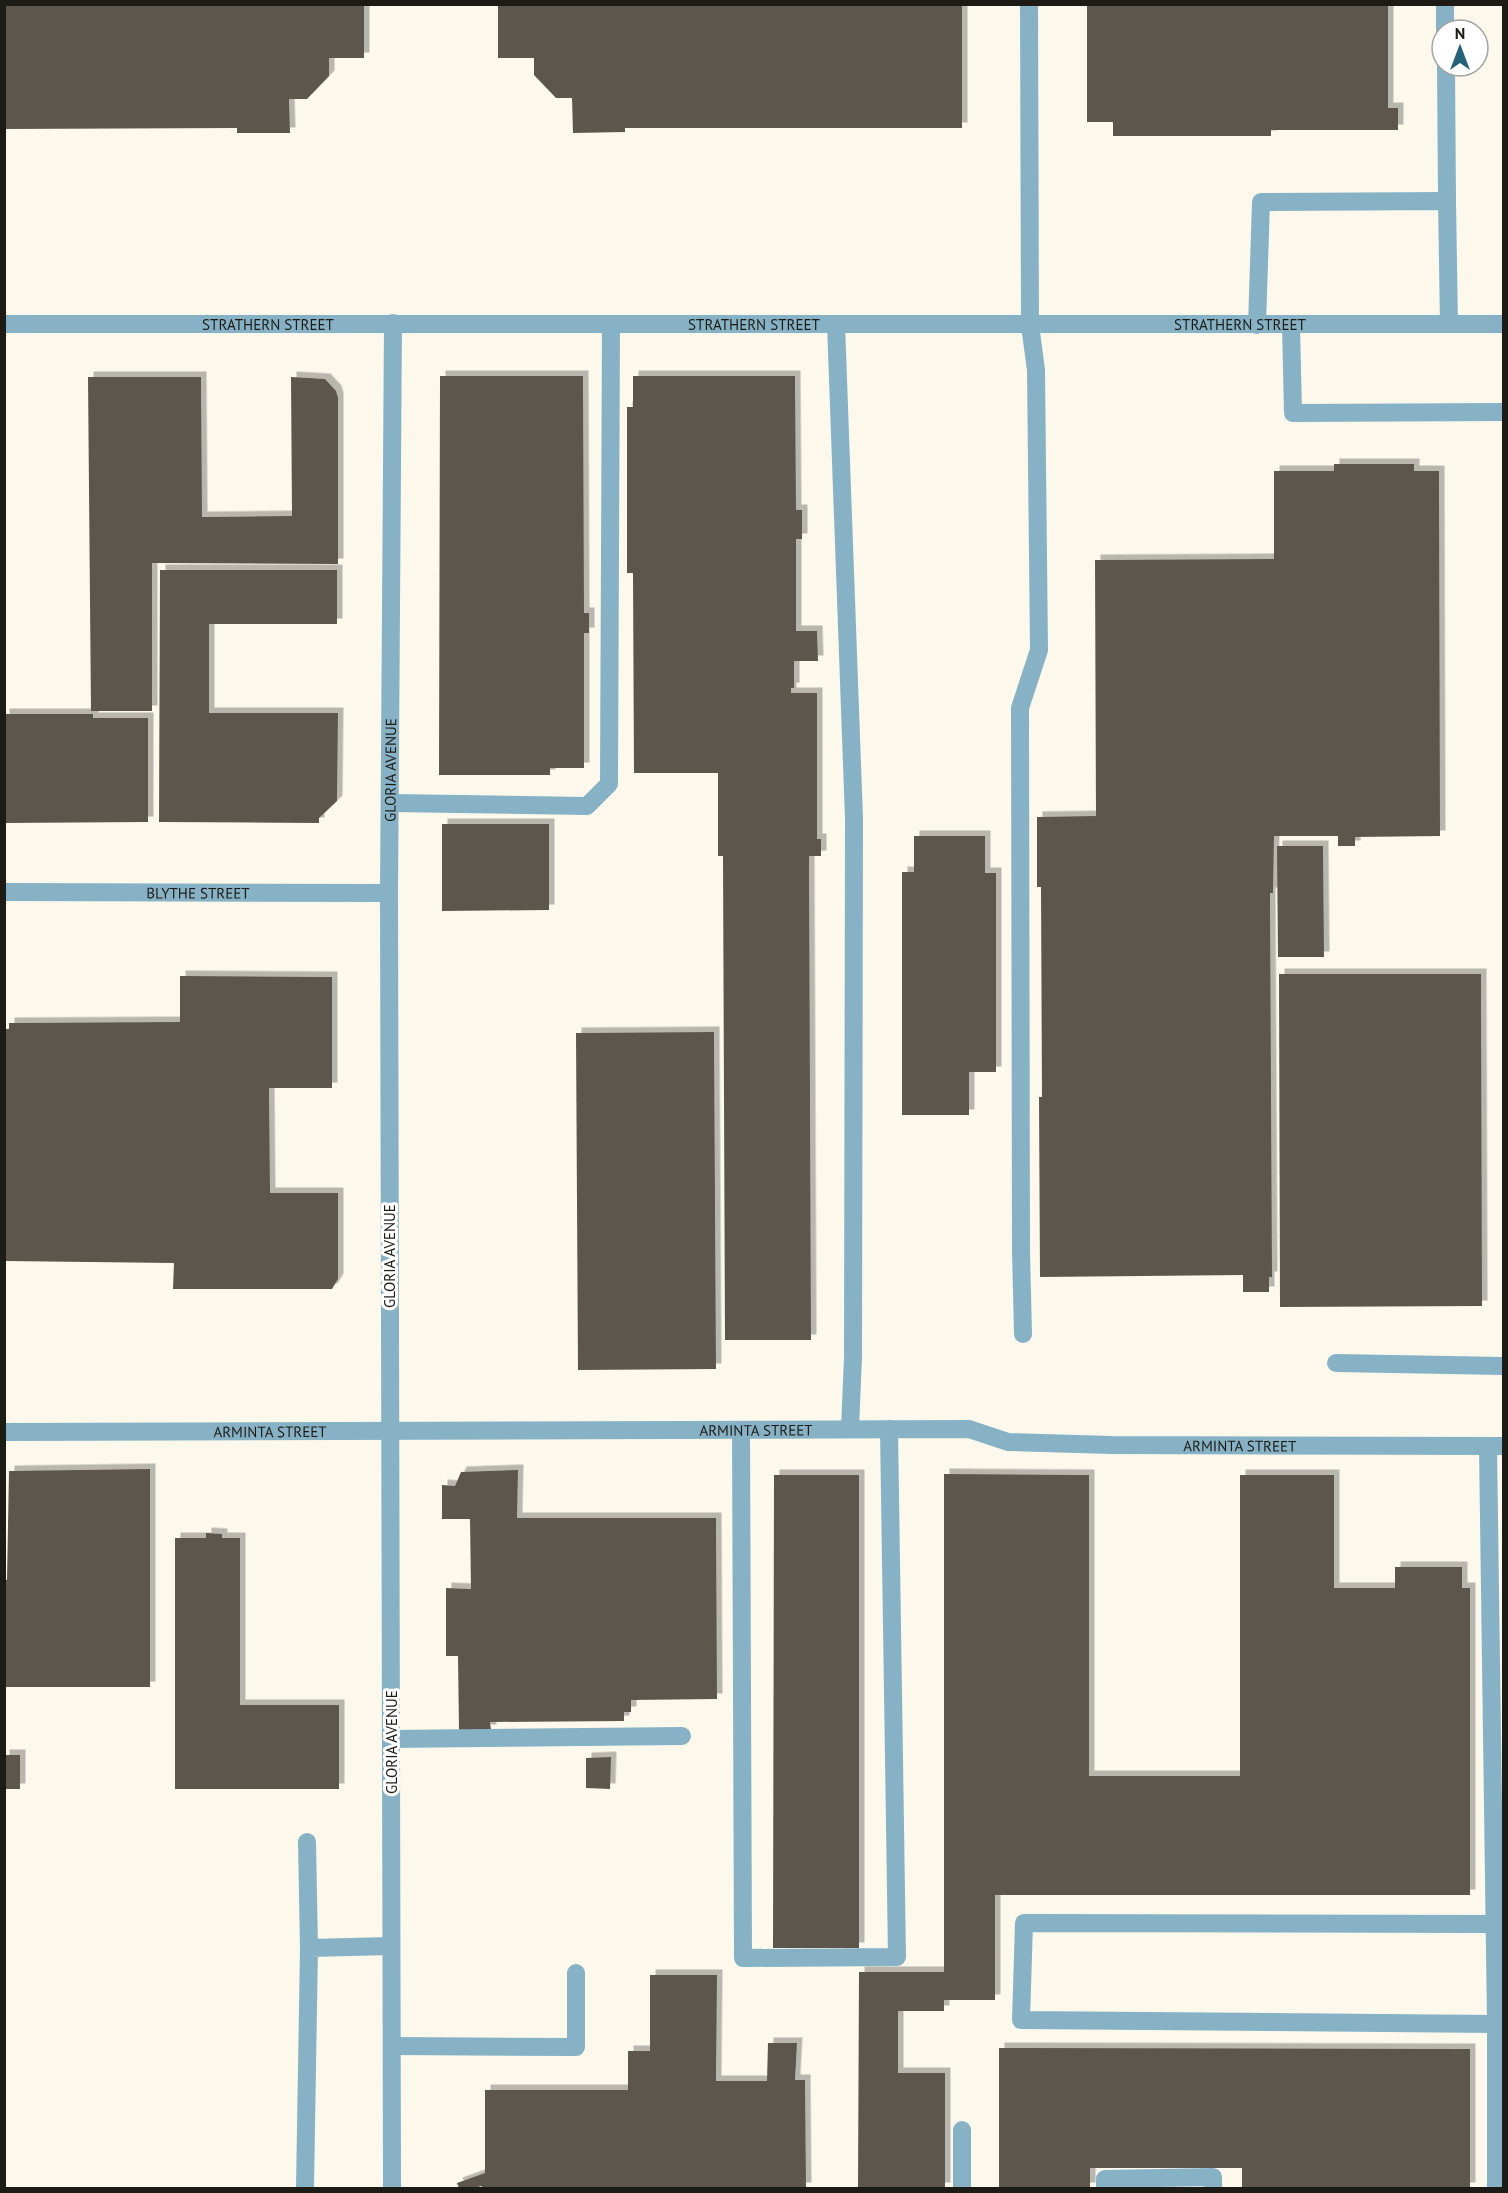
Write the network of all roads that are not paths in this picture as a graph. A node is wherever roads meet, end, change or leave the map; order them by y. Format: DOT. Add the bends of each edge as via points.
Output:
graph roads {
  1 [pos="1029,4"];
  2 [pos="1446,78"];
  3 [pos="1447,201"];
  4 [pos="393,323"];
  5 [pos="4,324"];
  6 [pos="611,324"];
  7 [pos="836,324"];
  8 [pos="1449,324"];
  9 [pos="1503,324"];
  10 [pos="1030,325"];
  11 [pos="1257,325"];
  12 [pos="1290,325"];
  13 [pos="1503,412"];
  14 [pos="390,803"];
  15 [pos="4,892"];
  16 [pos="389,892"];
  17 [pos="1023,1334"];
  18 [pos="1336,1363"];
  19 [pos="1503,1365"];
  20 [pos="850,1429"];
  21 [pos="889,1429"];
  22 [pos="390,1430"];
  23 [pos="741,1431"];
  24 [pos="4,1432"];
  25 [pos="1496,1446"];
  26 [pos="682,1736"];
  27 [pos="391,1739"];
  28 [pos="307,1842"];
  29 [pos="1495,1924"];
  30 [pos="391,1946"];
  31 [pos="309,1948"];
  32 [pos="576,1973"];
  33 [pos="1496,2024"];
  34 [pos="392,2046"];
  35 [pos="962,2130"];
  36 [pos="305,2188"];
  37 [pos="392,2188"];
  38 [pos="962,2188"];
  39 [pos="1105,2188"];
  40 [pos="1214,2188"];
  41 [pos="1496,2188"];
  1 -- 10 [label="street"];
  2 -- 3 [label="street"];
  3 -- 8 [label="street"];
  3 -- 11 [label="street" via="1261,202"];
  4 -- 5 [label="street, STRATHERN STREET"];
  4 -- 6 [label="street, STRATHERN STREET"];
  4 -- 14 [label="street, GLORIA AVENUE"];
  6 -- 7 [label="street, STRATHERN STREET"];
  6 -- 14 [label="street" via="609,784 587,806"];
  7 -- 10 [label="street, STRATHERN STREET"];
  7 -- 20 [label="street" via="854,819"];
  8 -- 9 [label="street, STRATHERN STREET"];
  8 -- 12 [label="street, STRATHERN STREET"];
  10 -- 11 [label="street, STRATHERN STREET"];
  10 -- 17 [label="street" via="1036,370 1039,650 1020,708"];
  11 -- 12 [label="street, STRATHERN STREET"];
  12 -- 13 [label="street" via="1293,413"];
  14 -- 16 [label="street, GLORIA AVENUE"];
  15 -- 16 [label="street, BLYTHE STREET"];
  16 -- 22 [label="street, GLORIA AVENUE"];
  18 -- 19 [label="street"];
  20 -- 21 [label="street, ARMINTA STREET"];
  20 -- 23 [label="street, ARMINTA STREET"];
  21 -- 23 [label="street" via="897,1957 743,1958"];
  21 -- 25 [label="street, ARMINTA STREET" via="969,1429 1008,1442 1112,1445"];
  22 -- 23 [label="street, ARMINTA STREET"];
  22 -- 24 [label="street, ARMINTA STREET"];
  22 -- 27 [label="street, GLORIA AVENUE"];
  25 -- 29 [label="street"];
  26 -- 27 [label="street"];
  27 -- 30 [label="street, GLORIA AVENUE"];
  28 -- 31 [label="street"];
  29 -- 33 [label="street"];
  29 -- 33 [label="street" via="1024,1923 1021,2020"];
  30 -- 31 [label="street"];
  30 -- 34 [label="street, GLORIA AVENUE"];
  31 -- 36 [label="street"];
  32 -- 34 [label="street" via="576,2047"];
  33 -- 41 [label="street"];
  34 -- 37 [label="street, GLORIA AVENUE"];
  35 -- 38 [label="street"];
  39 -- 40 [label="street" via="1105,2179 1214,2177"];
}
